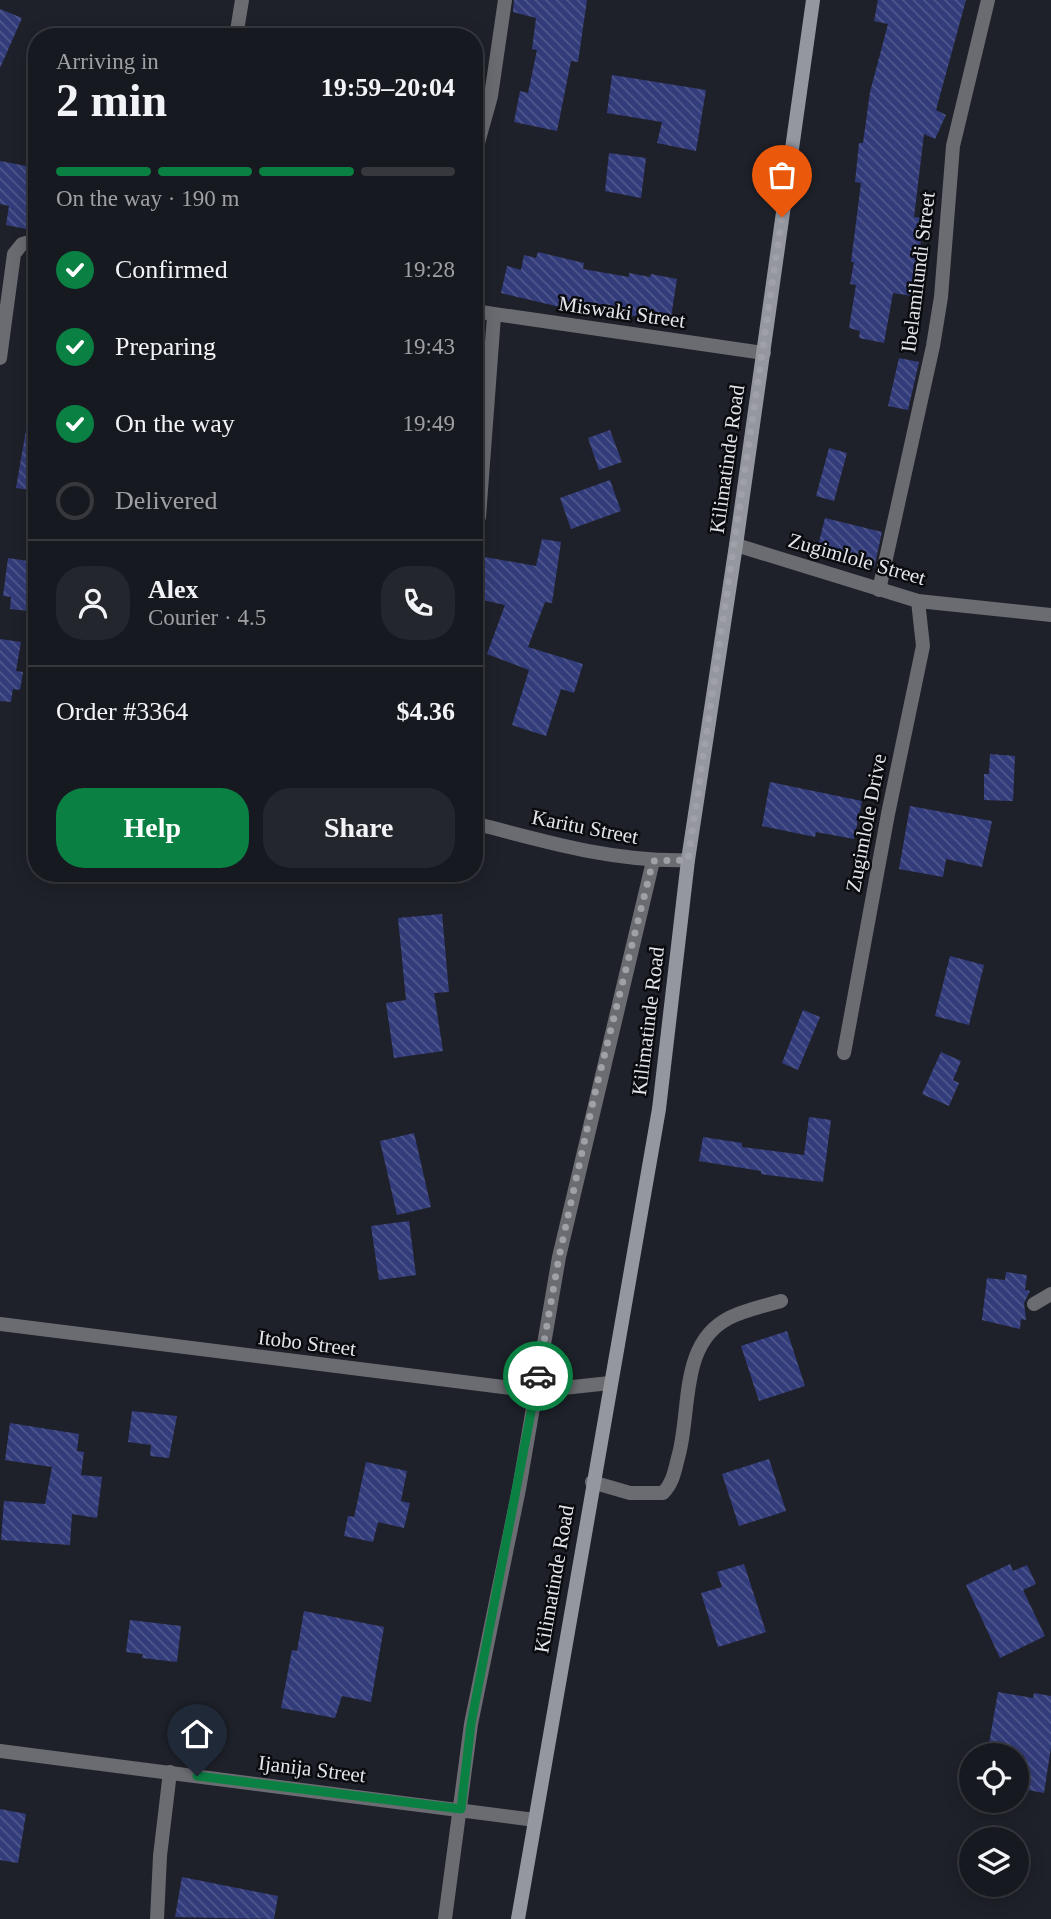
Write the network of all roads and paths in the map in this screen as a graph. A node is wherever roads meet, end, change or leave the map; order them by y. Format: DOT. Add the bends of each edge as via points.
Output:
graph roads {
  1 [pos="242,0"];
  2 [pos="505,0"];
  3 [pos="813,0"];
  4 [pos="988,0"];
  5 [pos="237,28"];
  6 [pos="483,125"];
  7 [pos="28,242"];
  8 [pos="483,313"];
  9 [pos="494,316"];
  10 [pos="764,353"];
  11 [pos="0,358"];
  12 [pos="483,463"];
  13 [pos="736,545"];
  14 [pos="879,590"];
  15 [pos="918,601"];
  16 [pos="1051,615"];
  17 [pos="483,825"];
  18 [pos="688,860"];
  19 [pos="653,861"];
  20 [pos="844,1053"];
  21 [pos="1051,1294"];
  22 [pos="781,1301"];
  23 [pos="1034,1304"];
  24 [pos="0,1324"];
  25 [pos="610,1383"];
  26 [pos="535,1391"];
  27 [pos="592,1482"];
  28 [pos="0,1751"];
  29 [pos="170,1772"];
  30 [pos="461,1809"];
  31 [pos="535,1820"];
  32 [pos="157,1919"];
  33 [pos="445,1919"];
  34 [pos="518,1919"];
  1 -- 5 [label="street"];
  2 -- 6 [label="street"];
  3 -- 10 [label="main road, Kilimatinde Road"];
  4 -- 14 [label="street, Ibelamilundi Street" via="953,146 935,334"];
  7 -- 11 [label="street" via="14,254"];
  8 -- 9 [label="street, Miswaki Street"];
  9 -- 10 [label="street, Miswaki Street"];
  9 -- 12 [label="street"];
  10 -- 13 [label="main road, Kilimatinde Road"];
  13 -- 14 [label="street, Zugimlole Street"];
  13 -- 18 [label="main road, Kilimatinde Road"];
  14 -- 15 [label="street, Zugimlole Street"];
  15 -- 16 [label="street, Zugimlole Street"];
  15 -- 20 [label="street, Zugimlole Drive" via="923,646"];
  17 -- 19 [label="street, Karitu Street" via="572,850"];
  18 -- 19 [label="street, Karitu Street"];
  18 -- 25 [label="main road, Kilimatinde Road" via="659,1109"];
  19 -- 26 [label="street" via="595,1093"];
  21 -- 23 [label="street"];
  22 -- 27 [label="street" via="730,1317 708,1331 696,1349 682,1444 671,1484 663,1493 631,1493"];
  24 -- 26 [label="street, Itobo Street"];
  25 -- 26 [label="street, Itobo Street"];
  25 -- 27 [label="main road, Kilimatinde Road"];
  26 -- 30 [label="street" via="471,1724"];
  27 -- 31 [label="main road, Kilimatinde Road"];
  28 -- 29 [label="street, Ijanija Street"];
  29 -- 30 [label="street, Ijanija Street"];
  29 -- 32 [label="street"];
  30 -- 31 [label="street, Ijanija Street"];
  30 -- 33 [label="street"];
  31 -- 34 [label="main road, Kilimatinde Road"];
}
